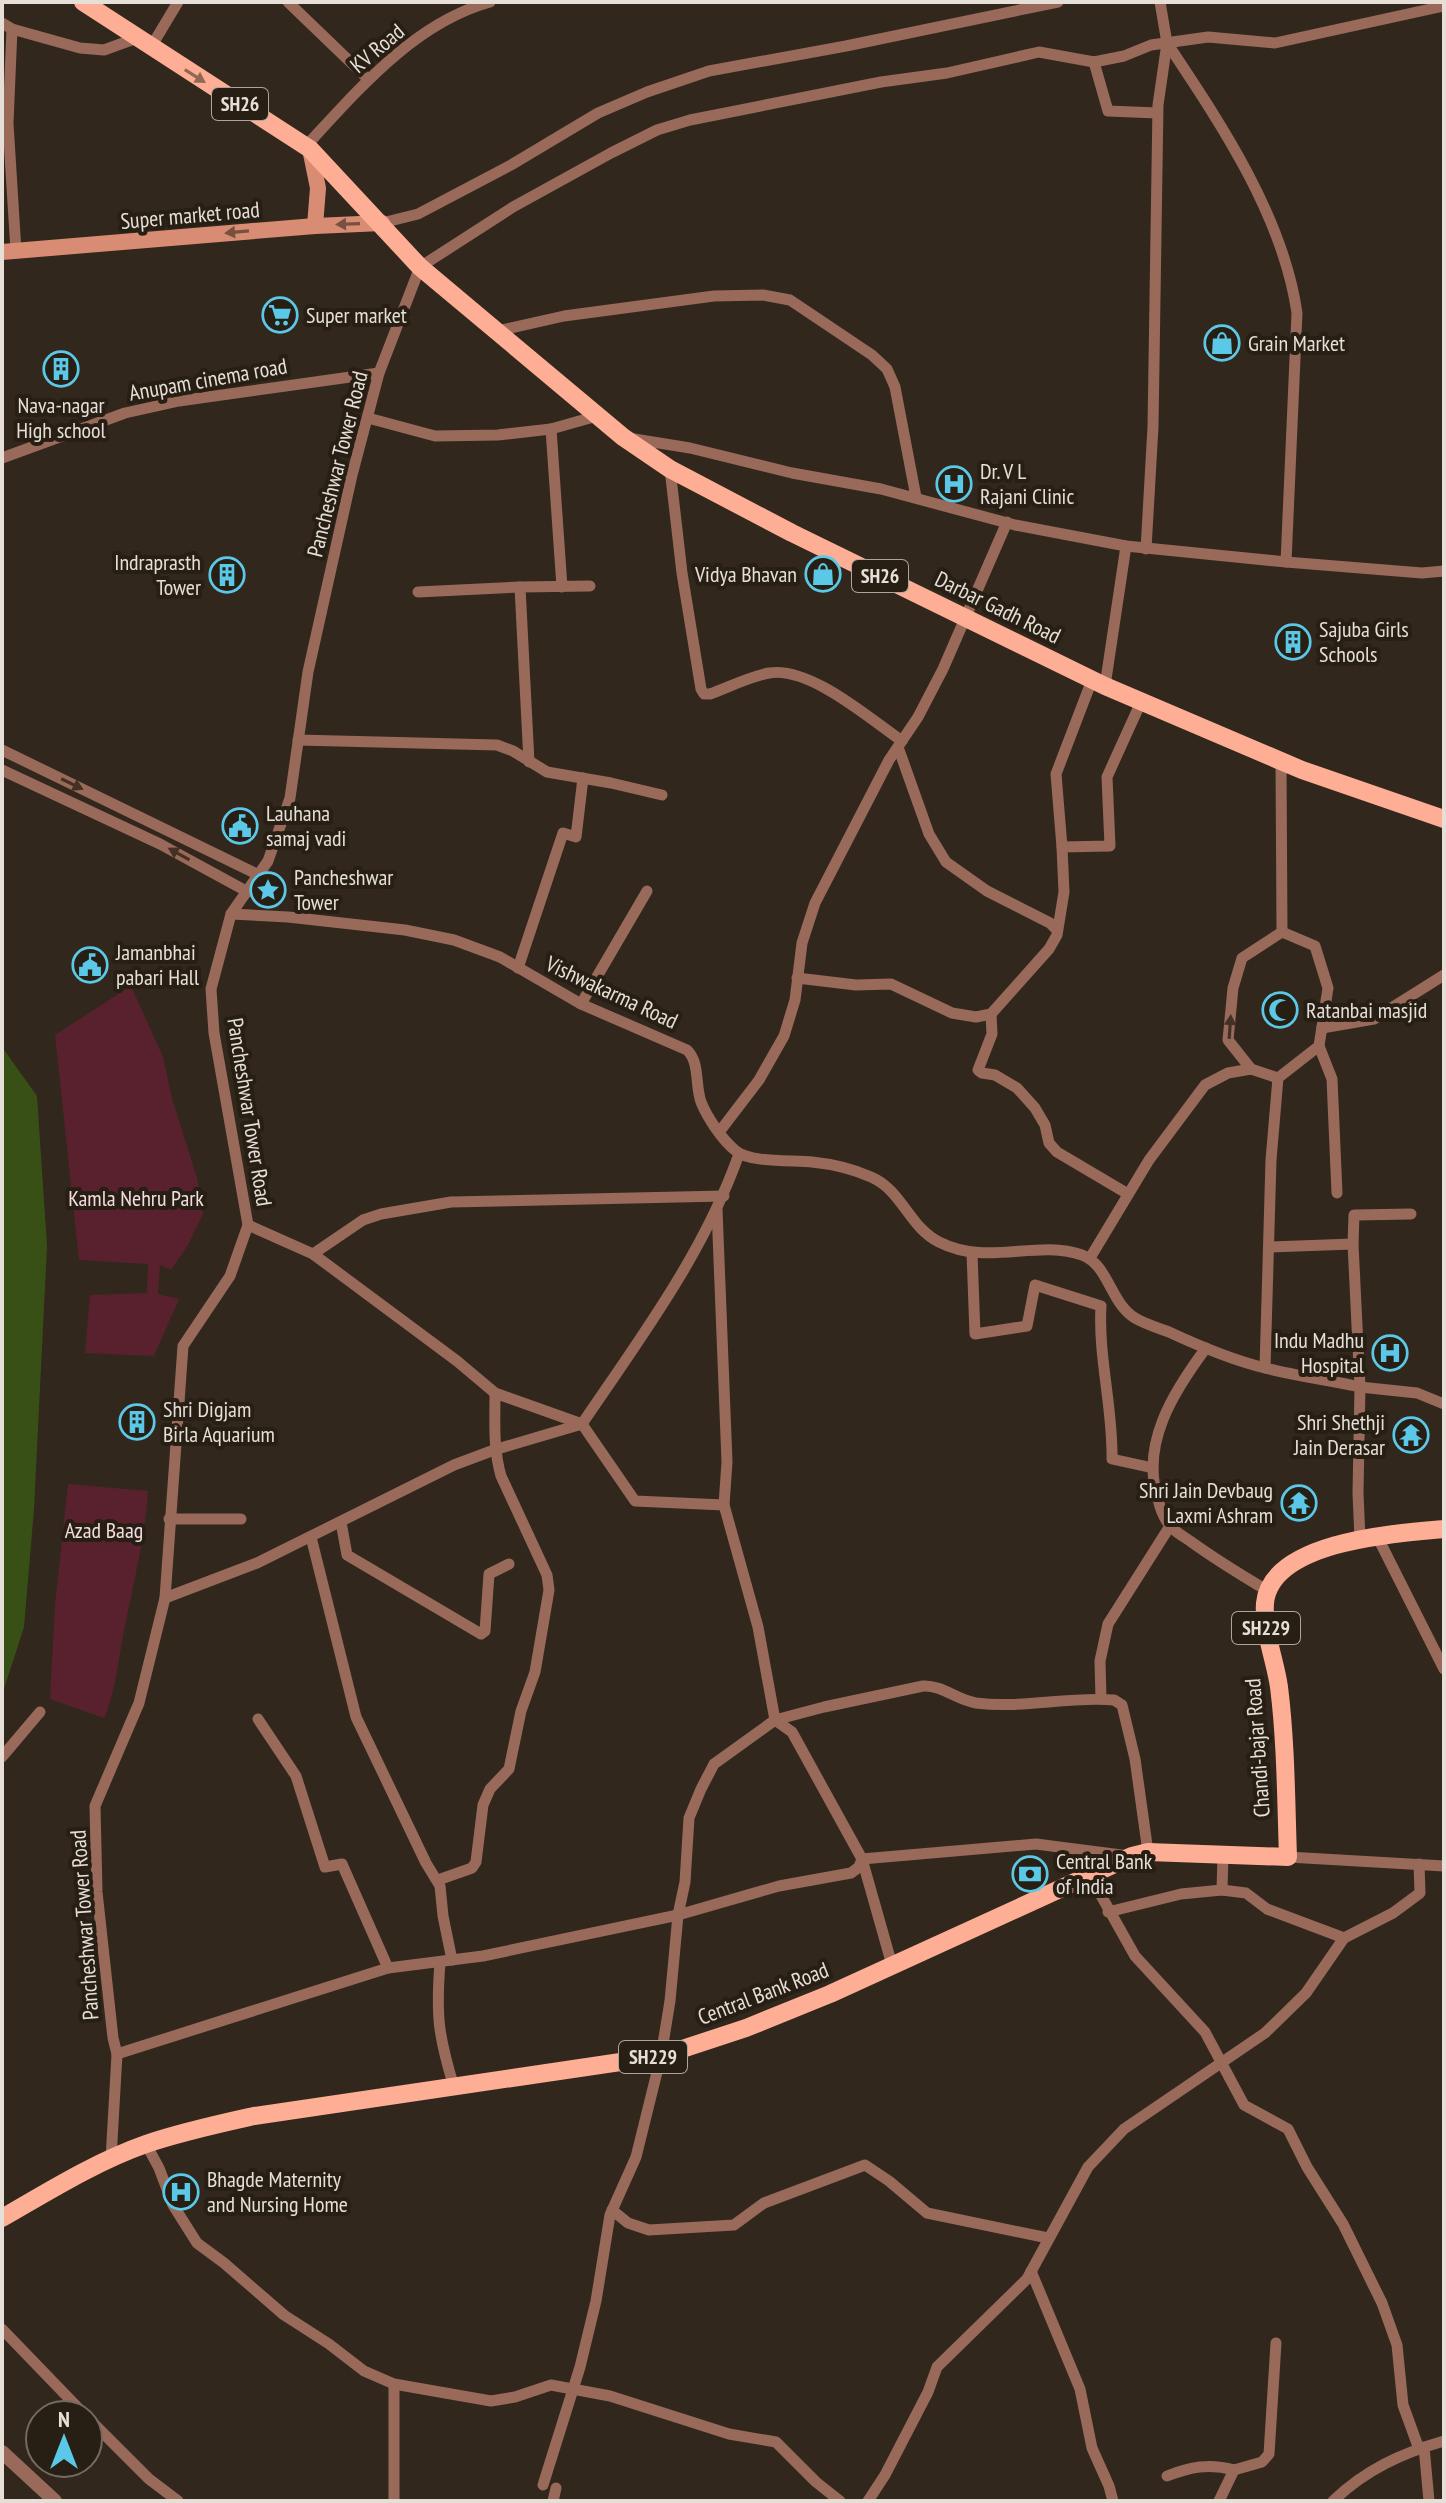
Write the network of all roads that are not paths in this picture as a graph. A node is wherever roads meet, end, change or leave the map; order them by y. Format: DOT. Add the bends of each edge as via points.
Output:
graph roads {
  1 [pos="83,2"];
  2 [pos="178,2"];
  3 [pos="288,2"];
  4 [pos="490,2"];
  5 [pos="1058,2"];
  6 [pos="1160,2"];
  7 [pos="1443,7"];
  8 [pos="456,8"];
  9 [pos="7,26"];
  10 [pos="144,42"];
  11 [pos="1167,43"];
  12 [pos="1094,62"];
  13 [pos="368,79"];
  14 [pos="1157,113"];
  15 [pos="308,148"];
  16 [pos="382,223"];
  17 [pos="315,226"];
  18 [pos="9,251"];
  19 [pos="420,267"];
  20 [pos="497,331"];
  21 [pos="379,373"];
  22 [pos="597,416"];
  23 [pos="368,418"];
  24 [pos="551,429"];
  25 [pos="623,437"];
  26 [pos="2,458"];
  27 [pos="670,469"];
  28 [pos="916,497"];
  29 [pos="1007,522"];
  30 [pos="1126,546"];
  31 [pos="1146,549"];
  32 [pos="1286,562"];
  33 [pos="1444,571"];
  34 [pos="590,586"];
  35 [pos="520,587"];
  36 [pos="562,587"];
  37 [pos="418,592"];
  38 [pos="964,617"];
  39 [pos="1099,683"];
  40 [pos="1141,702"];
  41 [pos="298,740"];
  42 [pos="900,744"];
  43 [pos="2,750"];
  44 [pos="1281,760"];
  45 [pos="529,762"];
  46 [pos="2,770"];
  47 [pos="583,778"];
  48 [pos="662,795"];
  49 [pos="1444,819"];
  50 [pos="1062,847"];
  51 [pos="259,875"];
  52 [pos="647,891"];
  53 [pos="248,892"];
  54 [pos="231,914"];
  55 [pos="1057,930"];
  56 [pos="1282,932"];
  57 [pos="518,968"];
  58 [pos="1444,975"];
  59 [pos="797,978"];
  60 [pos="581,1004"];
  61 [pos="991,1014"];
  62 [pos="1322,1028"];
  63 [pos="1319,1046"];
  64 [pos="1251,1069"];
  65 [pos="1278,1078"];
  66 [pos="720,1131"];
  67 [pos="739,1154"];
  68 [pos="1337,1193"];
  69 [pos="1128,1194"];
  70 [pos="724,1196"];
  71 [pos="717,1209"];
  72 [pos="1411,1214"];
  73 [pos="248,1225"];
  74 [pos="1353,1244"];
  75 [pos="1269,1247"];
  76 [pos="972,1253"];
  77 [pos="313,1254"];
  78 [pos="1090,1258"];
  79 [pos="1206,1348"];
  80 [pos="1265,1368"];
  81 [pos="1360,1387"];
  82 [pos="495,1393"];
  83 [pos="1444,1404"];
  84 [pos="582,1424"];
  85 [pos="494,1450"];
  86 [pos="1153,1468"];
  87 [pos="724,1505"];
  88 [pos="169,1519"];
  89 [pos="241,1519"];
  90 [pos="341,1522"];
  91 [pos="1170,1526"];
  92 [pos="1444,1529"];
  93 [pos="311,1537"];
  94 [pos="1368,1538"];
  95 [pos="509,1564"];
  96 [pos="1268,1591"];
  97 [pos="165,1598"];
  98 [pos="1444,1669"];
  99 [pos="1101,1699"];
  100 [pos="40,1712"];
  101 [pos="258,1719"];
  102 [pos="775,1720"];
  103 [pos="2,1757"];
  104 [pos="1140,1854"];
  105 [pos="1223,1855"];
  106 [pos="1288,1857"];
  107 [pos="862,1859"];
  108 [pos="1419,1864"];
  109 [pos="1444,1866"];
  110 [pos="1089,1874"];
  111 [pos="438,1880"];
  112 [pos="1222,1890"];
  113 [pos="1108,1912"];
  114 [pos="678,1915"];
  115 [pos="1344,1938"];
  116 [pos="446,1961"];
  117 [pos="892,1965"];
  118 [pos="388,1968"];
  119 [pos="117,2054"];
  120 [pos="661,2056"];
  121 [pos="1221,2062"];
  122 [pos="454,2087"];
  123 [pos="146,2144"];
  124 [pos="111,2159"];
  125 [pos="612,2210"];
  126 [pos="2,2218"];
  127 [pos="1048,2238"];
  128 [pos="1031,2271"];
  129 [pos="2,2329"];
  130 [pos="1276,2343"];
  131 [pos="394,2384"];
  132 [pos="572,2387"];
  133 [pos="69,2399"];
  134 [pos="104,2435"];
  135 [pos="1444,2441"];
  136 [pos="1421,2448"];
  137 [pos="2,2452"];
  138 [pos="1234,2470"];
  139 [pos="1167,2476"];
  140 [pos="543,2485"];
  141 [pos="556,2488"];
  142 [pos="55,2501"];
  143 [pos="178,2501"];
  144 [pos="394,2501"];
  145 [pos="553,2501"];
  146 [pos="840,2501"];
  147 [pos="868,2501"];
  148 [pos="1113,2501"];
  149 [pos="1219,2501"];
  150 [pos="1333,2501"];
  151 [pos="1429,2501"];
  1 -- 10 [label="main road, SH26"];
  2 -- 10 [label="street"];
  3 -- 13 [label="street"];
  4 -- 8 [label="street, KV Road"];
  5 -- 16 [label="street" via="709,71 598,113 418,214"];
  6 -- 11 [label="street"];
  7 -- 11 [label="street" via="1275,43 1208,37"];
  8 -- 13 [label="street, KV Road"];
  9 -- 10 [label="street" via="80,48 104,50"];
  9 -- 18 [label="street"];
  10 -- 15 [label="main road, SH26, one-way"];
  11 -- 12 [label="street"];
  11 -- 14 [label="street"];
  11 -- 32 [label="street" via="1257,194 1292,278 1297,313"];
  12 -- 14 [label="street" via="1108,111"];
  12 -- 19 [label="street" via="1039,52 657,130 513,207"];
  13 -- 15 [label="street, KV Road"];
  14 -- 31 [label="street"];
  15 -- 16 [label="main road, SH26"];
  15 -- 17 [label="main road" via="318,188"];
  16 -- 17 [label="main road, Super market road, one-way"];
  16 -- 19 [label="main road, Darbar Gadh Road / SH26"];
  17 -- 18 [label="main road, Super market road, one-way"];
  19 -- 20 [label="main road, Darbar Gadh Road / SH26"];
  19 -- 21 [label="street, Pancheshwar Tower Road"];
  20 -- 22 [label="main road, Darbar Gadh Road / SH26"];
  20 -- 28 [label="street" via="564,316 714,296 790,300 887,369"];
  21 -- 23 [label="street, Pancheshwar Tower Road"];
  21 -- 26 [label="street, Anupam cinema road" via="125,413"];
  22 -- 24 [label="street"];
  22 -- 25 [label="main road, Darbar Gadh Road / SH26"];
  23 -- 24 [label="street" via="435,436"];
  23 -- 41 [label="street, Pancheshwar Tower Road" via="308,672"];
  24 -- 36 [label="street"];
  25 -- 27 [label="main road, Darbar Gadh Road / SH26"];
  25 -- 28 [label="street"];
  27 -- 38 [label="main road, Darbar Gadh Road / SH26"];
  27 -- 42 [label="street" via="704,694 770,673 795,675 824,688"];
  28 -- 29 [label="street"];
  29 -- 30 [label="street"];
  29 -- 38 [label="street"];
  30 -- 31 [label="street"];
  30 -- 39 [label="street"];
  31 -- 32 [label="street"];
  32 -- 33 [label="street"];
  34 -- 36 [label="street"];
  35 -- 36 [label="street"];
  35 -- 37 [label="street"];
  35 -- 45 [label="street"];
  38 -- 39 [label="main road, Darbar Gadh Road / SH26"];
  38 -- 42 [label="street" via="943,669"];
  39 -- 40 [label="main road, Darbar Gadh Road / SH26"];
  39 -- 50 [label="street" via="1056,774"];
  40 -- 44 [label="main road, Darbar Gadh Road / SH26"];
  40 -- 50 [label="street" via="1107,777 1110,846"];
  41 -- 45 [label="street" via="497,745"];
  41 -- 51 [label="street, Pancheshwar Tower Road" via="290,798"];
  42 -- 55 [label="street" via="929,834 946,862"];
  42 -- 59 [label="street" via="815,903"];
  43 -- 51 [label="street, one-way"];
  44 -- 49 [label="main road, Darbar Gadh Road / SH26"];
  44 -- 56 [label="street"];
  45 -- 47 [label="street" via="547,772"];
  53 -- 46 [label="street, one-way"];
  47 -- 48 [label="street"];
  47 -- 57 [label="street" via="576,837 563,833"];
  50 -- 55 [label="street" via="1064,892"];
  51 -- 53 [label="street, Pancheshwar Tower Road"];
  52 -- 60 [label="street"];
  53 -- 54 [label="street, Pancheshwar Tower Road"];
  54 -- 57 [label="street, Vishwakarma Road" via="405,930 454,940"];
  54 -- 73 [label="street, Pancheshwar Tower Road" via="211,989"];
  55 -- 61 [label="street" via="1049,949"];
  56 -- 62 [label="street" via="1315,946 1328,988"];
  64 -- 56 [label="street, one-way" via="1228,1040 1233,988 1242,958"];
  57 -- 60 [label="street, Vishwakarma Road"];
  58 -- 62 [label="street" via="1374,1019"];
  59 -- 61 [label="street" via="891,984 952,1013"];
  59 -- 66 [label="street" via="784,1036"];
  60 -- 66 [label="street, Vishwakarma Road" via="687,1050 701,1102"];
  61 -- 69 [label="street" via="992,1034 978,1070 1017,1088 1035,1108 1057,1152"];
  62 -- 63 [label="street"];
  63 -- 65 [label="street"];
  63 -- 68 [label="street" via="1332,1079"];
  64 -- 65 [label="street"];
  64 -- 69 [label="street" via="1205,1085"];
  65 -- 75 [label="street"];
  66 -- 67 [label="street, Vishwakarma Road"];
  67 -- 70 [label="street"];
  67 -- 76 [label="street" via="816,1162 869,1176 895,1193 921,1232"];
  69 -- 78 [label="street"];
  70 -- 71 [label="street"];
  70 -- 77 [label="street" via="451,1202 363,1220"];
  71 -- 84 [label="street" via="679,1282"];
  71 -- 87 [label="street" via="727,1462"];
  72 -- 74 [label="street" via="1354,1215"];
  73 -- 77 [label="street"];
  73 -- 88 [label="street, Pancheshwar Tower Road" via="230,1276 183,1346"];
  74 -- 75 [label="street"];
  74 -- 81 [label="street"];
  75 -- 80 [label="street"];
  76 -- 78 [label="street" via="1053,1250"];
  76 -- 86 [label="street" via="975,1334 1027,1326 1035,1285 1101,1306 1112,1459"];
  77 -- 82 [label="street"];
  78 -- 79 [label="street" via="1135,1318"];
  79 -- 80 [label="street"];
  79 -- 86 [label="street" via="1170,1404 1156,1439"];
  80 -- 81 [label="street"];
  81 -- 83 [label="street" via="1417,1393"];
  81 -- 94 [label="street"];
  82 -- 84 [label="street"];
  82 -- 85 [label="street"];
  84 -- 85 [label="street"];
  84 -- 87 [label="street" via="635,1501"];
  85 -- 90 [label="street"];
  85 -- 111 [label="street" via="549,1590 513,1756 483,1805 476,1862"];
  86 -- 91 [label="street" via="1155,1491"];
  87 -- 102 [label="street" via="758,1627"];
  88 -- 89 [label="street"];
  88 -- 97 [label="street, Pancheshwar Tower Road"];
  90 -- 93 [label="street"];
  90 -- 95 [label="street" via="347,1555 481,1634 489,1574"];
  91 -- 96 [label="street"];
  91 -- 99 [label="street" via="1108,1624 1100,1661"];
  92 -- 94 [label="main road, SH229"];
  93 -- 97 [label="street"];
  93 -- 111 [label="street" via="356,1717"];
  94 -- 96 [label="main road, SH229" via="1293,1563"];
  94 -- 98 [label="street"];
  96 -- 106 [label="main road, Chandi-bajar Road / SH229" via="1266,1629 1284,1732"];
  97 -- 119 [label="street, Pancheshwar Tower Road" via="139,1703 95,1806 97,1892"];
  99 -- 102 [label="street" via="1001,1705 963,1700 930,1686"];
  99 -- 104 [label="street" via="1122,1705 1135,1759"];
  100 -- 103 [label="street"];
  101 -- 118 [label="street" via="296,1776 325,1867 342,1864"];
  102 -- 107 [label="street" via="792,1732"];
  102 -- 114 [label="street" via="714,1764 701,1789 689,1818"];
  104 -- 105 [label="main road, Central Bank Road / SH229"];
  104 -- 107 [label="street" via="1036,1844"];
  104 -- 110 [label="main road, Central Bank Road / SH229"];
  105 -- 106 [label="main road, Central Bank Road / SH229"];
  105 -- 112 [label="street"];
  106 -- 108 [label="street, Central Bank Road"];
  107 -- 114 [label="street" via="851,1873 779,1886"];
  107 -- 117 [label="street"];
  108 -- 109 [label="street, Central Bank Road"];
  108 -- 115 [label="street" via="1420,1893"];
  110 -- 113 [label="street"];
  110 -- 117 [label="main road, Central Bank Road / SH229"];
  111 -- 116 [label="street"];
  112 -- 113 [label="street"];
  112 -- 115 [label="street" via="1246,1893 1267,1909"];
  113 -- 121 [label="street" via="1135,1956 1205,2032"];
  114 -- 116 [label="street"];
  114 -- 120 [label="street"];
  115 -- 121 [label="street" via="1306,1993 1265,2033"];
  116 -- 118 [label="street"];
  116 -- 122 [label="street" via="437,2002 439,2036"];
  117 -- 120 [label="main road, Central Bank Road / SH229" via="746,2028"];
  118 -- 119 [label="street"];
  119 -- 124 [label="street, Pancheshwar Tower Road"];
  120 -- 122 [label="main road, Central Bank Road / SH229"];
  120 -- 125 [label="street" via="636,2157"];
  121 -- 127 [label="street" via="1124,2129 1088,2167"];
  121 -- 136 [label="street" via="1244,2105 1288,2129 1343,2224 1397,2345 1403,2405"];
  122 -- 123 [label="main road, Central Bank Road / SH229" via="254,2116"];
  123 -- 124 [label="main road, Central Bank Road / SH229"];
  123 -- 131 [label="street" via="197,2243 284,2315 364,2371"];
  124 -- 126 [label="main road, Central Bank Road / SH229"];
  125 -- 127 [label="street" via="649,2230 734,2225 764,2203 865,2165 927,2213"];
  125 -- 132 [label="street" via="596,2301"];
  127 -- 128 [label="street"];
  128 -- 147 [label="street" via="937,2367"];
  128 -- 148 [label="street" via="1080,2389 1092,2448"];
  129 -- 133 [label="street"];
  130 -- 138 [label="street" via="1269,2454 1262,2462"];
  131 -- 132 [label="street" via="491,2401 551,2385"];
  131 -- 144 [label="street"];
  132 -- 140 [label="street"];
  132 -- 146 [label="street" via="729,2434 776,2442"];
  134 -- 143 [label="street"];
  135 -- 136 [label="street"];
  136 -- 150 [label="street" via="1379,2465"];
  136 -- 151 [label="street"];
  137 -- 142 [label="street"];
  138 -- 139 [label="street" via="1199,2467"];
  138 -- 149 [label="street"];
  141 -- 145 [label="street"];
}
